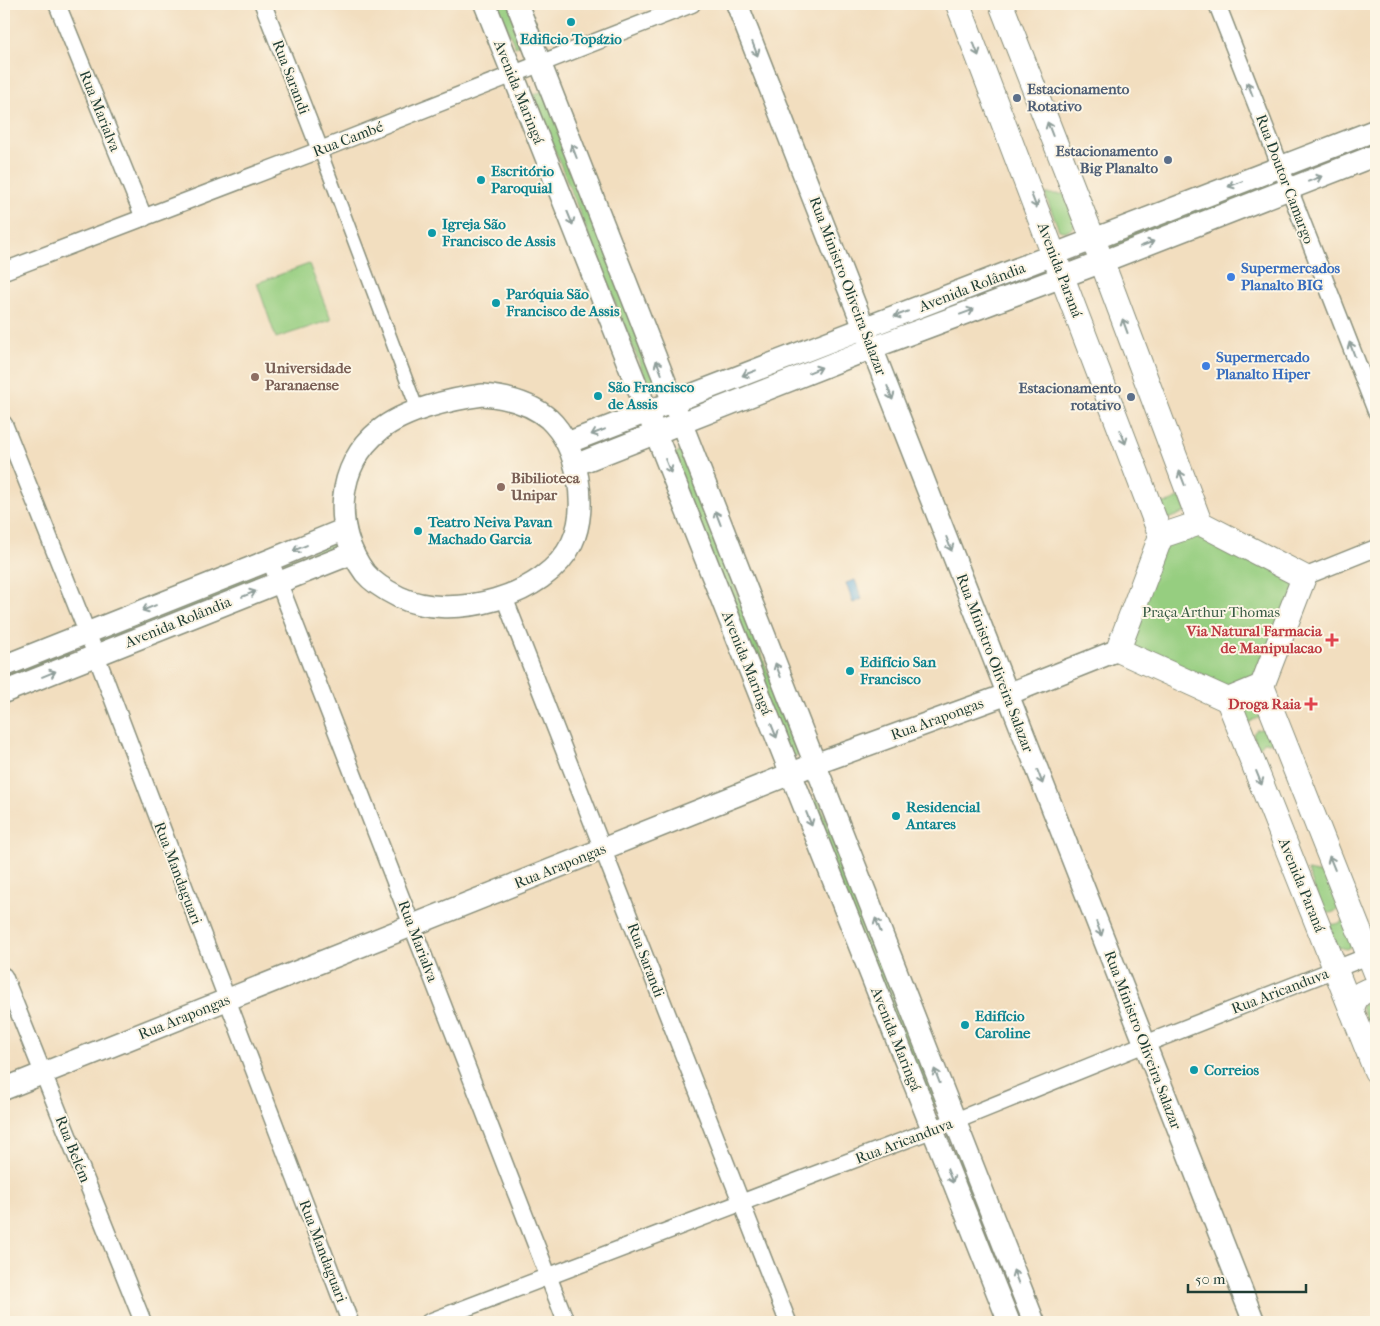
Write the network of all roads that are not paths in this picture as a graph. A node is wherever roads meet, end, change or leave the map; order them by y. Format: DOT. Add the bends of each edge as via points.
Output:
graph roads {
  1 [pos="57,4"];
  2 [pos="263,4"];
  3 [pos="485,4"];
  4 [pos="516,4"];
  5 [pos="692,4"];
  6 [pos="737,4"];
  7 [pos="958,4"];
  8 [pos="1001,4"];
  9 [pos="1217,4"];
  10 [pos="540,64"];
  11 [pos="513,75"];
  12 [pos="1376,130"];
  13 [pos="320,150"];
  14 [pos="1376,155"];
  15 [pos="1281,167"];
  16 [pos="1289,189"];
  17 [pos="144,218"];
  18 [pos="1093,239"];
  19 [pos="1054,254"];
  20 [pos="1102,262"];
  21 [pos="4,271"];
  22 [pos="1062,277"];
  23 [pos="868,338"];
  24 [pos="673,402"];
  25 [pos="418,411"];
  26 [pos="1376,411"];
  27 [pos="647,413"];
  28 [pos="4,424"];
  29 [pos="681,424"];
  30 [pos="656,434"];
  31 [pos="567,443"];
  32 [pos="575,465"];
  33 [pos="1200,524"];
  34 [pos="345,529"];
  35 [pos="1161,536"];
  36 [pos="1376,548"];
  37 [pos="353,552"];
  38 [pos="270,560"];
  39 [pos="1304,577"];
  40 [pos="279,582"];
  41 [pos="504,597"];
  42 [pos="86,633"];
  43 [pos="1118,650"];
  44 [pos="96,655"];
  45 [pos="4,666"];
  46 [pos="1262,686"];
  47 [pos="4,692"];
  48 [pos="1008,694"];
  49 [pos="1228,700"];
  50 [pos="1279,729"];
  51 [pos="1246,745"];
  52 [pos="815,764"];
  53 [pos="790,774"];
  54 [pos="602,849"];
  55 [pos="856,870"];
  56 [pos="833,881"];
  57 [pos="1347,900"];
  58 [pos="1313,914"];
  59 [pos="412,925"];
  60 [pos="1374,961"];
  61 [pos="1336,969"];
  62 [pos="4,976"];
  63 [pos="1376,990"];
  64 [pos="227,1000"];
  65 [pos="1352,1010"];
  66 [pos="1145,1044"];
  67 [pos="1376,1071"];
  68 [pos="43,1073"];
  69 [pos="4,1089"];
  70 [pos="955,1121"];
  71 [pos="932,1130"];
  72 [pos="741,1203"];
  73 [pos="548,1277"];
  74 [pos="143,1322"];
  75 [pos="350,1322"];
  76 [pos="429,1322"];
  77 [pos="566,1322"];
  78 [pos="788,1322"];
  79 [pos="1009,1322"];
  80 [pos="1034,1322"];
  81 [pos="1254,1322"];
  1 -- 17 [label="street, Rua Marialva"];
  2 -- 13 [label="street, Rua Sarandi"];
  3 -- 11 [label="street, Avenida Maringá"];
  4 -- 10 [label="street, Avenida Maringá"];
  5 -- 10 [label="street, Rua Cambé"];
  6 -- 23 [label="street, Rua Ministro Oliveira Salazar, one-way"];
  7 -- 19 [label="main road, Avenida Paraná, one-way"];
  18 -- 8 [label="main road, one-way"];
  15 -- 9 [label="street, Rua Doutor Camargo, one-way"];
  10 -- 11 [label="street, Rua Cambé"];
  24 -- 10 [label="street, Avenida Maringá, one-way"];
  11 -- 13 [label="street, Rua Cambé"];
  11 -- 27 [label="street, Avenida Maringá, one-way"];
  12 -- 15 [label="street, Avenida Rolândia"];
  13 -- 17 [label="street, Rua Cambé"];
  13 -- 25 [label="street"];
  16 -- 14 [label="street, Avenida Rolândia, one-way"];
  15 -- 16 [label="street, Rua Doutor Camargo"];
  15 -- 18 [label="street, Avenida Rolândia, one-way"];
  20 -- 16 [label="street, Avenida Rolândia, one-way"];
  26 -- 16 [label="street, Rua Doutor Camargo, one-way"];
  17 -- 21 [label="street, Rua Cambé"];
  18 -- 19 [label="street, Avenida Rolândia"];
  18 -- 20 [label="main road"];
  19 -- 22 [label="main road, Avenida Paraná"];
  19 -- 23 [label="street, Avenida Rolândia, one-way"];
  20 -- 22 [label="street, Avenida Rolândia"];
  33 -- 20 [label="main road, one-way"];
  23 -- 22 [label="street, Avenida Rolândia, one-way"];
  22 -- 35 [label="main road, Avenida Paraná, one-way"];
  23 -- 24 [label="street, Avenida Rolândia, one-way"];
  29 -- 23 [label="street, Avenida Rolândia, one-way"];
  23 -- 48 [label="street, Rua Ministro Oliveira Salazar, one-way"];
  24 -- 27 [label="street, Avenida Rolândia"];
  24 -- 29 [label="street, Avenida Maringá"];
  25 -- 31 [label="street" via="483,395 509,399 548,418"];
  25 -- 34 [label="street" via="392,422 371,438 360,452 344,492"];
  27 -- 30 [label="street, Avenida Maringá"];
  27 -- 31 [label="street, Avenida Rolândia, one-way"];
  28 -- 42 [label="street, Rua Mandaguari"];
  29 -- 30 [label="street, Avenida Rolândia"];
  52 -- 29 [label="street, Avenida Maringá, one-way"];
  30 -- 32 [label="street, Avenida Rolândia"];
  30 -- 53 [label="street, Avenida Maringá, one-way"];
  31 -- 32 [label="street"];
  32 -- 41 [label="street" via="580,507 571,546 548,572"];
  33 -- 35 [label="main road"];
  33 -- 39 [label="main road"];
  34 -- 37 [label="street"];
  34 -- 38 [label="street, Avenida Rolândia, one-way"];
  35 -- 43 [label="main road"];
  36 -- 39 [label="street"];
  37 -- 40 [label="street, Avenida Rolândia"];
  37 -- 41 [label="street" via="374,582 406,600 447,607"];
  38 -- 40 [label="street, Rua Marialva"];
  38 -- 42 [label="street, Avenida Rolândia, one-way"];
  39 -- 46 [label="main road"];
  44 -- 40 [label="street, Avenida Rolândia, one-way"];
  40 -- 59 [label="street, Rua Marialva"];
  41 -- 54 [label="street, Rua Sarandi"];
  42 -- 44 [label="street, Rua Mandaguari"];
  42 -- 45 [label="street, Avenida Rolândia"];
  43 -- 48 [label="street, Rua Arapongas"];
  43 -- 49 [label="main road"];
  47 -- 44 [label="street, Avenida Rolândia, one-way"];
  44 -- 64 [label="street, Rua Mandaguari"];
  46 -- 49 [label="main road"];
  46 -- 50 [label="main road"];
  48 -- 52 [label="street, Rua Arapongas"];
  48 -- 66 [label="street, Rua Ministro Oliveira Salazar, one-way"];
  49 -- 51 [label="main road, Avenida Paraná"];
  50 -- 51 [label="main road" via="1270,723 1252,727 1246,735"];
  57 -- 50 [label="main road, one-way"];
  51 -- 58 [label="main road, Avenida Paraná, one-way"];
  52 -- 53 [label="street, Rua Arapongas"];
  52 -- 55 [label="street, Avenida Maringá"];
  53 -- 54 [label="street, Rua Arapongas"];
  53 -- 56 [label="street, Avenida Maringá, one-way"];
  54 -- 59 [label="street, Rua Arapongas"];
  54 -- 72 [label="street, Rua Sarandi"];
  55 -- 56 [label="street"];
  70 -- 55 [label="street, Avenida Maringá, one-way"];
  56 -- 71 [label="street, Avenida Maringá"];
  57 -- 58 [label="main road" via="1345,909 1330,920"];
  57 -- 60 [label="main road"];
  58 -- 61 [label="main road, Avenida Paraná"];
  59 -- 64 [label="street, Rua Arapongas"];
  59 -- 73 [label="street, Rua Marialva"];
  60 -- 61 [label="street, Rua Aricanduva"];
  61 -- 65 [label="main road, Avenida Paraná"];
  61 -- 66 [label="street, Rua Aricanduva"];
  62 -- 68 [label="street, Rua Belém"];
  63 -- 65 [label="main road" via="1357,996"];
  64 -- 68 [label="street, Rua Arapongas"];
  64 -- 75 [label="street, Rua Mandaguari"];
  65 -- 67 [label="main road, Avenida Paraná"];
  66 -- 70 [label="street, Rua Aricanduva"];
  66 -- 81 [label="street, Rua Ministro Oliveira Salazar"];
  68 -- 69 [label="street, Rua Arapongas"];
  68 -- 74 [label="street, Rua Belém"];
  70 -- 71 [label="street, Rua Aricanduva"];
  80 -- 70 [label="street, Avenida Maringá, one-way"];
  71 -- 72 [label="street, Rua Aricanduva"];
  71 -- 79 [label="street, Avenida Maringá, one-way"];
  72 -- 73 [label="street, Rua Aricanduva"];
  72 -- 78 [label="street, Rua Sarandi"];
  73 -- 76 [label="street, Rua Aricanduva"];
  73 -- 77 [label="street, Rua Marialva"];
}
